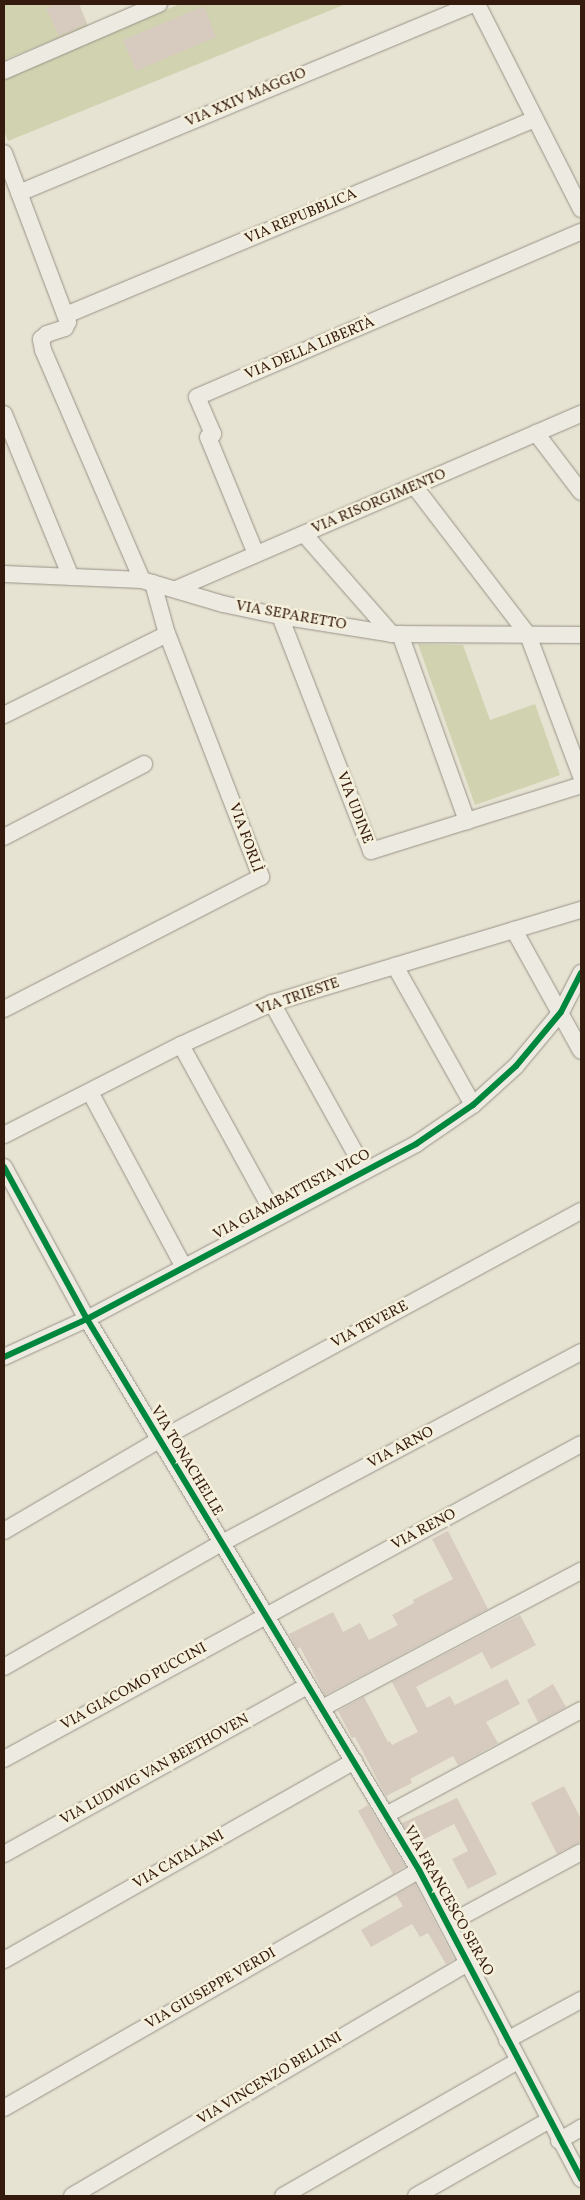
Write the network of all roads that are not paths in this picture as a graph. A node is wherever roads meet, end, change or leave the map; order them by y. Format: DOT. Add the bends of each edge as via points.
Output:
graph roads {
  1 [pos="159,4"];
  2 [pos="472,4"];
  3 [pos="477,4"];
  4 [pos="4,70"];
  5 [pos="536,118"];
  6 [pos="4,153"];
  7 [pos="19,193"];
  8 [pos="581,209"];
  9 [pos="581,232"];
  10 [pos="67,318"];
  11 [pos="4,414"];
  12 [pos="581,414"];
  13 [pos="536,433"];
  14 [pos="415,487"];
  15 [pos="581,492"];
  16 [pos="304,534"];
  17 [pos="256,554"];
  18 [pos="4,574"];
  19 [pos="71,577"];
  20 [pos="147,582"];
  21 [pos="176,589"];
  22 [pos="280,616"];
  23 [pos="167,634"];
  24 [pos="396,634"];
  25 [pos="528,635"];
  26 [pos="581,635"];
  27 [pos="4,715"];
  28 [pos="144,764"];
  29 [pos="581,776"];
  30 [pos="581,785"];
  31 [pos="466,821"];
  32 [pos="4,837"];
  33 [pos="581,910"];
  34 [pos="514,930"];
  35 [pos="395,966"];
  36 [pos="581,974"];
  37 [pos="272,1003"];
  38 [pos="4,1008"];
  39 [pos="561,1012"];
  40 [pos="181,1045"];
  41 [pos="581,1052"];
  42 [pos="90,1092"];
  43 [pos="473,1105"];
  44 [pos="4,1136"];
  45 [pos="4,1167"];
  46 [pos="365,1171"];
  47 [pos="581,1211"];
  48 [pos="276,1218"];
  49 [pos="184,1267"];
  50 [pos="87,1319"];
  51 [pos="581,1352"];
  52 [pos="4,1357"];
  53 [pos="159,1440"];
  54 [pos="581,1444"];
  55 [pos="4,1531"];
  56 [pos="220,1544"];
  57 [pos="581,1571"];
  58 [pos="265,1615"];
  59 [pos="4,1667"];
  60 [pos="307,1686"];
  61 [pos="322,1708"];
  62 [pos="581,1710"];
  63 [pos="4,1759"];
  64 [pos="354,1760"];
  65 [pos="386,1815"];
  66 [pos="581,1852"];
  67 [pos="4,1854"];
  68 [pos="419,1870"];
  69 [pos="448,1924"];
  70 [pos="4,1960"];
  71 [pos="469,1962"];
  72 [pos="581,2000"];
  73 [pos="508,2040"];
  74 [pos="518,2061"];
  75 [pos="4,2108"];
  76 [pos="548,2120"];
  77 [pos="581,2128"];
  78 [pos="559,2141"];
  79 [pos="581,2180"];
  80 [pos="72,2196"];
  81 [pos="283,2196"];
  82 [pos="416,2196"];
  1 -- 4 [label="street"];
  2 -- 7 [label="street, VIA XXIV MAGGIO"];
  3 -- 5 [label="street"];
  5 -- 8 [label="street"];
  5 -- 10 [label="street, VIA REPUBBLICA"];
  6 -- 7 [label="street"];
  7 -- 10 [label="street"];
  9 -- 17 [label="street, VIA DELLA LIBERTÀ" via="198,397 213,434 208,437"];
  10 -- 20 [label="street, VIA REPUBBLICA" via="65,328 41,339 43,350"];
  11 -- 19 [label="street"];
  12 -- 13 [label="street, VIA RISORGIMENTO"];
  13 -- 14 [label="street, VIA RISORGIMENTO"];
  13 -- 15 [label="street"];
  14 -- 16 [label="street, VIA RISORGIMENTO"];
  14 -- 25 [label="street"];
  16 -- 17 [label="street, VIA RISORGIMENTO"];
  16 -- 24 [label="street"];
  17 -- 21 [label="street, VIA RISORGIMENTO"];
  18 -- 19 [label="street, VIA SEPARETTO"];
  19 -- 20 [label="street, VIA SEPARETTO"];
  20 -- 21 [label="street, VIA SEPARETTO"];
  20 -- 23 [label="street, VIA FORLÌ"];
  21 -- 22 [label="street, VIA SEPARETTO" via="223,604"];
  22 -- 24 [label="street, VIA SEPARETTO"];
  22 -- 31 [label="street, VIA UDINE" via="371,851"];
  23 -- 27 [label="street"];
  23 -- 38 [label="street, VIA FORLÌ" via="261,877"];
  24 -- 25 [label="street, VIA SEPARETTO"];
  24 -- 31 [label="street"];
  25 -- 26 [label="street, VIA SEPARETTO"];
  25 -- 29 [label="street"];
  28 -- 32 [label="street"];
  30 -- 31 [label="street, VIA UDINE"];
  33 -- 34 [label="street, VIA TRIESTE"];
  34 -- 35 [label="street, VIA TRIESTE"];
  34 -- 39 [label="street"];
  35 -- 37 [label="street, VIA TRIESTE"];
  35 -- 43 [label="street"];
  36 -- 39 [label="street, VIA GIAMBATTISTA VICO"];
  37 -- 40 [label="street, VIA TRIESTE"];
  37 -- 46 [label="street"];
  39 -- 41 [label="street"];
  39 -- 43 [label="street, VIA GIAMBATTISTA VICO" via="516,1066"];
  40 -- 42 [label="street, VIA TRIESTE"];
  40 -- 48 [label="street"];
  42 -- 44 [label="street, VIA TRIESTE"];
  42 -- 49 [label="street"];
  43 -- 46 [label="street, VIA GIAMBATTISTA VICO" via="416,1144"];
  45 -- 50 [label="street, VIA TONACHELLE"];
  46 -- 48 [label="street, VIA GIAMBATTISTA VICO"];
  47 -- 53 [label="street, VIA TEVERE"];
  48 -- 49 [label="street, VIA GIAMBATTISTA VICO"];
  49 -- 50 [label="street, VIA GIAMBATTISTA VICO"];
  50 -- 52 [label="street, VIA GIAMBATTISTA VICO"];
  50 -- 53 [label="street, VIA TONACHELLE"];
  51 -- 56 [label="street, VIA ARNO"];
  53 -- 55 [label="street, VIA TEVERE"];
  53 -- 56 [label="street, VIA TONACHELLE"];
  54 -- 58 [label="street, VIA RENO"];
  56 -- 58 [label="street, VIA TONACHELLE"];
  56 -- 59 [label="street, VIA ARNO"];
  57 -- 61 [label="street"];
  58 -- 60 [label="street, VIA FRANCESCO SERAO"];
  58 -- 63 [label="street, VIA GIACOMO PUCCINI"];
  60 -- 61 [label="street, VIA FRANCESCO SERAO"];
  60 -- 67 [label="street, VIA LUDWIG VAN BEETHOVEN"];
  61 -- 64 [label="street, VIA FRANCESCO SERAO"];
  62 -- 65 [label="street"];
  64 -- 65 [label="street, VIA FRANCESCO SERAO"];
  64 -- 70 [label="street, VIA CATALANI"];
  65 -- 68 [label="street, VIA FRANCESCO SERAO"];
  66 -- 69 [label="street"];
  68 -- 69 [label="street, VIA FRANCESCO SERAO"];
  68 -- 75 [label="street, VIA GIUSEPPE VERDI"];
  69 -- 71 [label="street, VIA FRANCESCO SERAO"];
  71 -- 73 [label="street, VIA FRANCESCO SERAO"];
  71 -- 80 [label="street, VIA VINCENZO BELLINI"];
  72 -- 73 [label="street"];
  73 -- 74 [label="street, VIA FRANCESCO SERAO"];
  74 -- 76 [label="street, VIA FRANCESCO SERAO"];
  74 -- 81 [label="street"];
  76 -- 78 [label="street, VIA FRANCESCO SERAO"];
  76 -- 82 [label="street"];
  77 -- 78 [label="street"];
  78 -- 79 [label="street, VIA FRANCESCO SERAO"];
}
